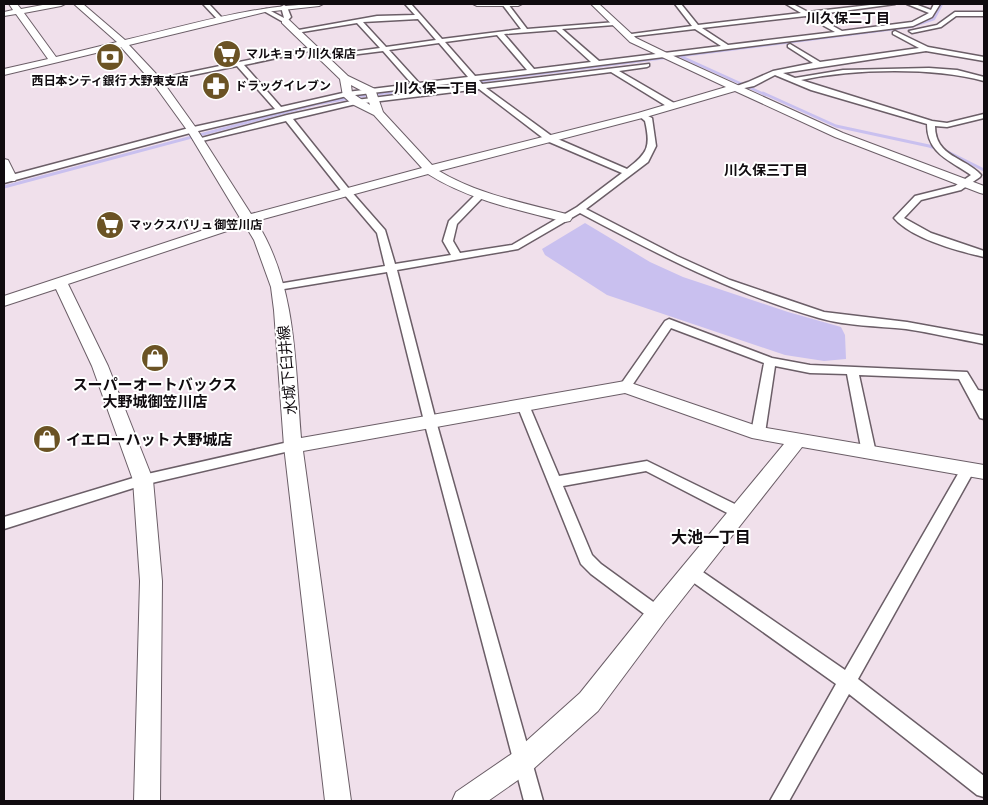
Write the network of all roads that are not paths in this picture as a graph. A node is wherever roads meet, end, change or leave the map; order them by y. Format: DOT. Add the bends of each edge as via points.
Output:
graph roads {
  1 [pos="13,4"];
  2 [pos="61,4"];
  3 [pos="78,4"];
  4 [pos="206,4"];
  5 [pos="300,4"];
  6 [pos="319,4"];
  7 [pos="408,4"];
  8 [pos="477,4"];
  9 [pos="504,4"];
  10 [pos="518,4"];
  11 [pos="595,4"];
  12 [pos="678,4"];
  13 [pos="790,4"];
  14 [pos="892,4"];
  15 [pos="910,4"];
  16 [pos="937,4"];
  17 [pos="284,7"];
  18 [pos="978,8"];
  19 [pos="265,10"];
  20 [pos="20,12"];
  21 [pos="933,13"];
  22 [pos="4,14"];
  23 [pos="807,14"];
  24 [pos="984,14"];
  25 [pos="420,17"];
  26 [pos="221,20"];
  27 [pos="285,21"];
  28 [pos="359,21"];
  29 [pos="614,23"];
  30 [pos="696,27"];
  31 [pos="557,28"];
  32 [pos="296,31"];
  33 [pos="525,31"];
  34 [pos="840,32"];
  35 [pos="499,33"];
  36 [pos="896,33"];
  37 [pos="627,35"];
  38 [pos="442,41"];
  39 [pos="123,43"];
  40 [pos="790,46"];
  41 [pos="727,47"];
  42 [pos="312,48"];
  43 [pos="384,48"];
  44 [pos="926,49"];
  45 [pos="664,55"];
  46 [pos="321,58"];
  47 [pos="984,58"];
  48 [pos="54,60"];
  49 [pos="677,61"];
  50 [pos="597,63"];
  51 [pos="239,64"];
  52 [pos="819,64"];
  53 [pos="613,70"];
  54 [pos="532,71"];
  55 [pos="4,72"];
  56 [pos="776,72"];
  57 [pos="344,78"];
  58 [pos="984,79"];
  59 [pos="793,80"];
  60 [pos="157,81"];
  61 [pos="478,82"];
  62 [pos="417,85"];
  63 [pos="739,87"];
  64 [pos="347,94"];
  65 [pos="373,95"];
  66 [pos="356,102"];
  67 [pos="671,106"];
  68 [pos="283,113"];
  69 [pos="378,113"];
  70 [pos="642,115"];
  71 [pos="984,116"];
  72 [pos="931,123"];
  73 [pos="195,135"];
  74 [pos="550,139"];
  75 [pos="4,163"];
  76 [pos="430,170"];
  77 [pos="628,173"];
  78 [pos="7,179"];
  79 [pos="966,183"];
  80 [pos="984,190"];
  81 [pos="346,191"];
  82 [pos="480,195"];
  83 [pos="580,209"];
  84 [pos="565,218"];
  85 [pos="249,219"];
  86 [pos="984,254"];
  87 [pos="457,256"];
  88 [pos="392,268"];
  89 [pos="60,282"];
  90 [pos="278,287"];
  91 [pos="4,301"];
  92 [pos="984,340"];
  93 [pos="770,360"];
  94 [pos="852,370"];
  95 [pos="625,387"];
  96 [pos="979,394"];
  97 [pos="523,405"];
  98 [pos="984,415"];
  99 [pos="430,421"];
  100 [pos="758,433"];
  101 [pos="797,441"];
  102 [pos="293,446"];
  103 [pos="869,453"];
  104 [pos="976,472"];
  105 [pos="143,480"];
  106 [pos="554,482"];
  107 [pos="740,513"];
  108 [pos="4,523"];
  109 [pos="692,574"];
  110 [pos="657,614"];
  111 [pos="848,682"];
  112 [pos="522,762"];
  113 [pos="984,788"];
  114 [pos="147,801"];
  115 [pos="338,801"];
  116 [pos="465,801"];
  117 [pos="534,801"];
  118 [pos="779,801"];
  1 -- 20 [label="street"];
  2 -- 20 [label="street"];
  3 -- 39 [label="street, 水城下臼井線"];
  4 -- 26 [label="street"];
  5 -- 6 [label="street"];
  5 -- 17 [label="street"];
  7 -- 25 [label="street"];
  8 -- 9 [label="street"];
  9 -- 10 [label="street"];
  9 -- 33 [label="street"];
  11 -- 29 [label="street"];
  12 -- 30 [label="street"];
  13 -- 23 [label="street"];
  14 -- 23 [label="street"];
  15 -- 21 [label="street"];
  16 -- 21 [label="street"];
  17 -- 19 [label="street"];
  17 -- 27 [label="street" via="288,17"];
  18 -- 24 [label="street"];
  19 -- 26 [label="street"];
  19 -- 27 [label="street"];
  20 -- 22 [label="street"];
  20 -- 48 [label="street"];
  21 -- 34 [label="street" via="913,24"];
  23 -- 30 [label="street"];
  23 -- 34 [label="street"];
  24 -- 36 [label="street" via="951,15 947,22 934,27"];
  25 -- 28 [label="street"];
  25 -- 38 [label="street"];
  26 -- 39 [label="street"];
  27 -- 32 [label="street"];
  28 -- 32 [label="street"];
  28 -- 43 [label="street"];
  29 -- 31 [label="street"];
  29 -- 37 [label="street"];
  30 -- 37 [label="street"];
  30 -- 41 [label="street"];
  31 -- 33 [label="street"];
  31 -- 50 [label="street"];
  32 -- 42 [label="street"];
  33 -- 35 [label="street"];
  34 -- 41 [label="street"];
  35 -- 38 [label="street"];
  35 -- 54 [label="street"];
  36 -- 40 [label="street"];
  36 -- 44 [label="street"];
  37 -- 45 [label="street"];
  38 -- 43 [label="street"];
  38 -- 61 [label="street"];
  39 -- 48 [label="street"];
  39 -- 60 [label="street, 水城下臼井線"];
  40 -- 49 [label="street"];
  40 -- 52 [label="street"];
  41 -- 45 [label="street"];
  42 -- 46 [label="street"];
  42 -- 51 [label="street"];
  43 -- 46 [label="street"];
  43 -- 62 [label="street"];
  44 -- 47 [label="street"];
  44 -- 52 [label="street"];
  45 -- 49 [label="street"];
  45 -- 50 [label="street"];
  46 -- 57 [label="street"];
  48 -- 55 [label="street"];
  49 -- 53 [label="street"];
  49 -- 63 [label="street"];
  50 -- 54 [label="street"];
  51 -- 60 [label="street"];
  51 -- 68 [label="street"];
  52 -- 56 [label="street"];
  53 -- 61 [label="street"];
  53 -- 67 [label="street"];
  54 -- 61 [label="street"];
  56 -- 59 [label="street"];
  56 -- 63 [label="street"];
  57 -- 64 [label="street"];
  57 -- 65 [label="street"];
  58 -- 59 [label="street" via="954,71 907,69 816,74"];
  59 -- 72 [label="street"];
  60 -- 73 [label="street, 水城下臼井線"];
  61 -- 62 [label="street"];
  61 -- 65 [label="street"];
  61 -- 74 [label="street"];
  62 -- 65 [label="street"];
  63 -- 67 [label="street"];
  63 -- 79 [label="street" via="839,135"];
  64 -- 65 [label="street"];
  64 -- 66 [label="street"];
  64 -- 68 [label="street"];
  65 -- 66 [label="street"];
  65 -- 69 [label="street"];
  66 -- 68 [label="street"];
  66 -- 69 [label="street"];
  67 -- 70 [label="street"];
  68 -- 73 [label="street"];
  68 -- 81 [label="street"];
  69 -- 76 [label="street"];
  70 -- 74 [label="street"];
  70 -- 77 [label="street" via="649,120 653,146 645,160"];
  71 -- 72 [label="street" via="947,126"];
  72 -- 79 [label="street" via="931,138 977,175"];
  73 -- 78 [label="street"];
  73 -- 85 [label="street, 水城下臼井線"];
  74 -- 76 [label="street"];
  74 -- 77 [label="street"];
  75 -- 78 [label="street"];
  76 -- 81 [label="street"];
  76 -- 82 [label="street"];
  77 -- 83 [label="street"];
  79 -- 80 [label="street"];
  79 -- 86 [label="street" via="918,198 899,218 905,225"];
  81 -- 85 [label="street"];
  81 -- 88 [label="street" via="382,232"];
  82 -- 84 [label="street"];
  82 -- 87 [label="street" via="452,223 448,241"];
  83 -- 84 [label="street"];
  83 -- 92 [label="street" via="726,282 822,314"];
  84 -- 87 [label="street" via="515,247"];
  85 -- 89 [label="street"];
  85 -- 90 [label="street, 水城下臼井線" via="262,240"];
  87 -- 88 [label="street"];
  88 -- 90 [label="street"];
  88 -- 99 [label="street"];
  89 -- 91 [label="street"];
  89 -- 105 [label="street" via="100,366"];
  90 -- 102 [label="street, 水城下臼井線"];
  93 -- 94 [label="street" via="810,369"];
  93 -- 95 [label="street" via="669,323"];
  93 -- 100 [label="street"];
  94 -- 96 [label="street" via="963,375"];
  94 -- 103 [label="street"];
  95 -- 97 [label="street"];
  95 -- 100 [label="street"];
  96 -- 98 [label="street"];
  97 -- 99 [label="street"];
  97 -- 106 [label="street"];
  99 -- 102 [label="street"];
  99 -- 112 [label="street"];
  100 -- 101 [label="street"];
  101 -- 103 [label="street"];
  101 -- 107 [label="street"];
  102 -- 105 [label="street"];
  102 -- 115 [label="street, 水城下臼井線"];
  103 -- 104 [label="street"];
  104 -- 111 [label="street"];
  105 -- 108 [label="street"];
  105 -- 114 [label="street" via="151,581"];
  106 -- 107 [label="street" via="647,466"];
  106 -- 110 [label="street" via="586,559"];
  107 -- 109 [label="street"];
  109 -- 110 [label="street"];
  109 -- 111 [label="street"];
  110 -- 112 [label="street" via="589,702"];
  111 -- 113 [label="street"];
  111 -- 118 [label="street"];
  112 -- 116 [label="street"];
  112 -- 117 [label="street"];
}
